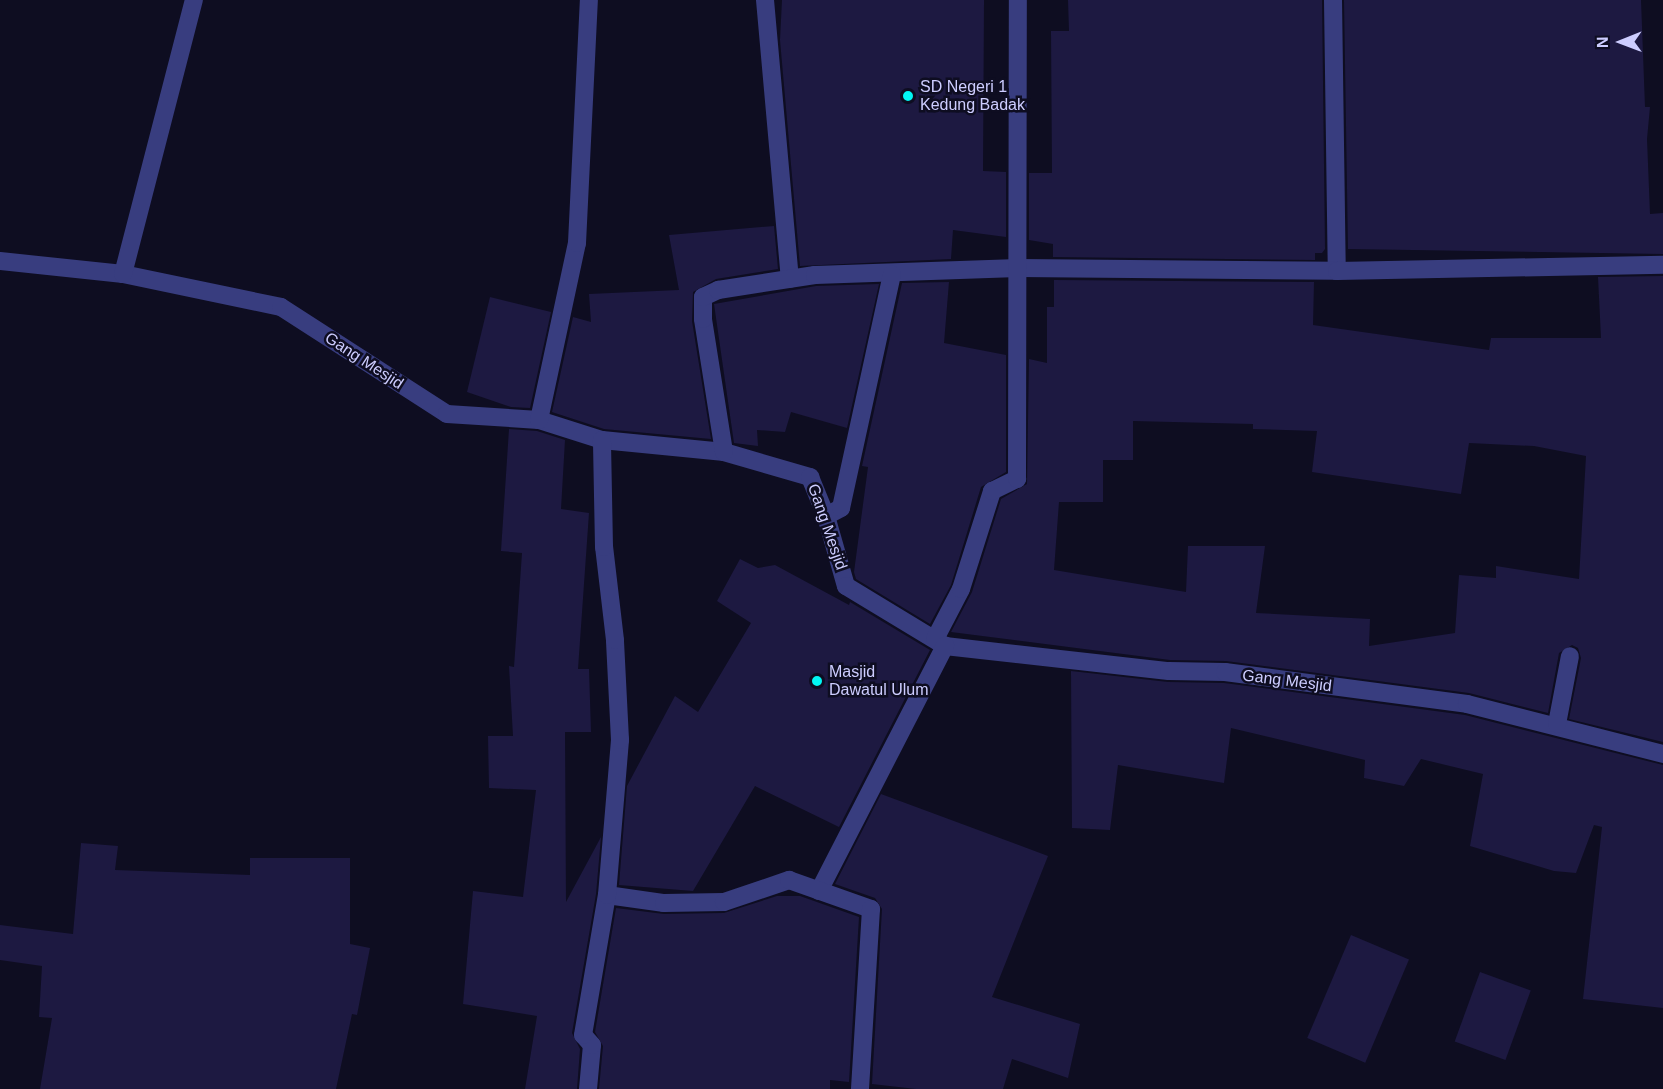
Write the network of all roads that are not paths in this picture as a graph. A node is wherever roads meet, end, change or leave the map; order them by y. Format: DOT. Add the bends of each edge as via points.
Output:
graph roads {
  1 [pos="194,0"];
  2 [pos="589,0"];
  3 [pos="765,0"];
  4 [pos="1018,0"];
  5 [pos="1333,0"];
  6 [pos="0,261"];
  7 [pos="1663,265"];
  8 [pos="1018,268"];
  9 [pos="1337,271"];
  10 [pos="123,274"];
  11 [pos="892,275"];
  12 [pos="790,279"];
  13 [pos="539,420"];
  14 [pos="602,440"];
  15 [pos="724,452"];
  16 [pos="826,516"];
  17 [pos="940,642"];
  18 [pos="1570,656"];
  19 [pos="1557,724"];
  20 [pos="1663,754"];
  21 [pos="819,891"];
  22 [pos="607,895"];
  23 [pos="588,1089"];
  24 [pos="860,1089"];
  1 -- 10 [label="street"];
  2 -- 13 [label="street" via="577,243"];
  3 -- 12 [label="street"];
  4 -- 8 [label="street"];
  5 -- 9 [label="street"];
  6 -- 10 [label="street, Gang Mesjid"];
  7 -- 9 [label="street"];
  8 -- 9 [label="street"];
  8 -- 11 [label="street"];
  8 -- 17 [label="street" via="1017,479 993,491"];
  10 -- 13 [label="street, Gang Mesjid" via="281,307 447,414"];
  11 -- 12 [label="street" via="815,275"];
  11 -- 16 [label="street" via="841,508"];
  12 -- 15 [label="street" via="718,290 703,297"];
  13 -- 14 [label="street, Gang Mesjid"];
  14 -- 15 [label="street, Gang Mesjid"];
  14 -- 22 [label="street" via="604,547 615,640 620,740"];
  15 -- 16 [label="street, Gang Mesjid" via="810,477"];
  16 -- 17 [label="street, Gang Mesjid" via="846,586"];
  17 -- 19 [label="street, Gang Mesjid" via="1169,671 1225,672 1467,704"];
  17 -- 21 [label="street"];
  18 -- 19 [label="street"];
  19 -- 20 [label="street, Gang Mesjid"];
  21 -- 22 [label="street" via="789,880 724,902 664,903"];
  21 -- 24 [label="street" via="871,909"];
  22 -- 23 [label="street" via="583,1035 592,1045"];
}
